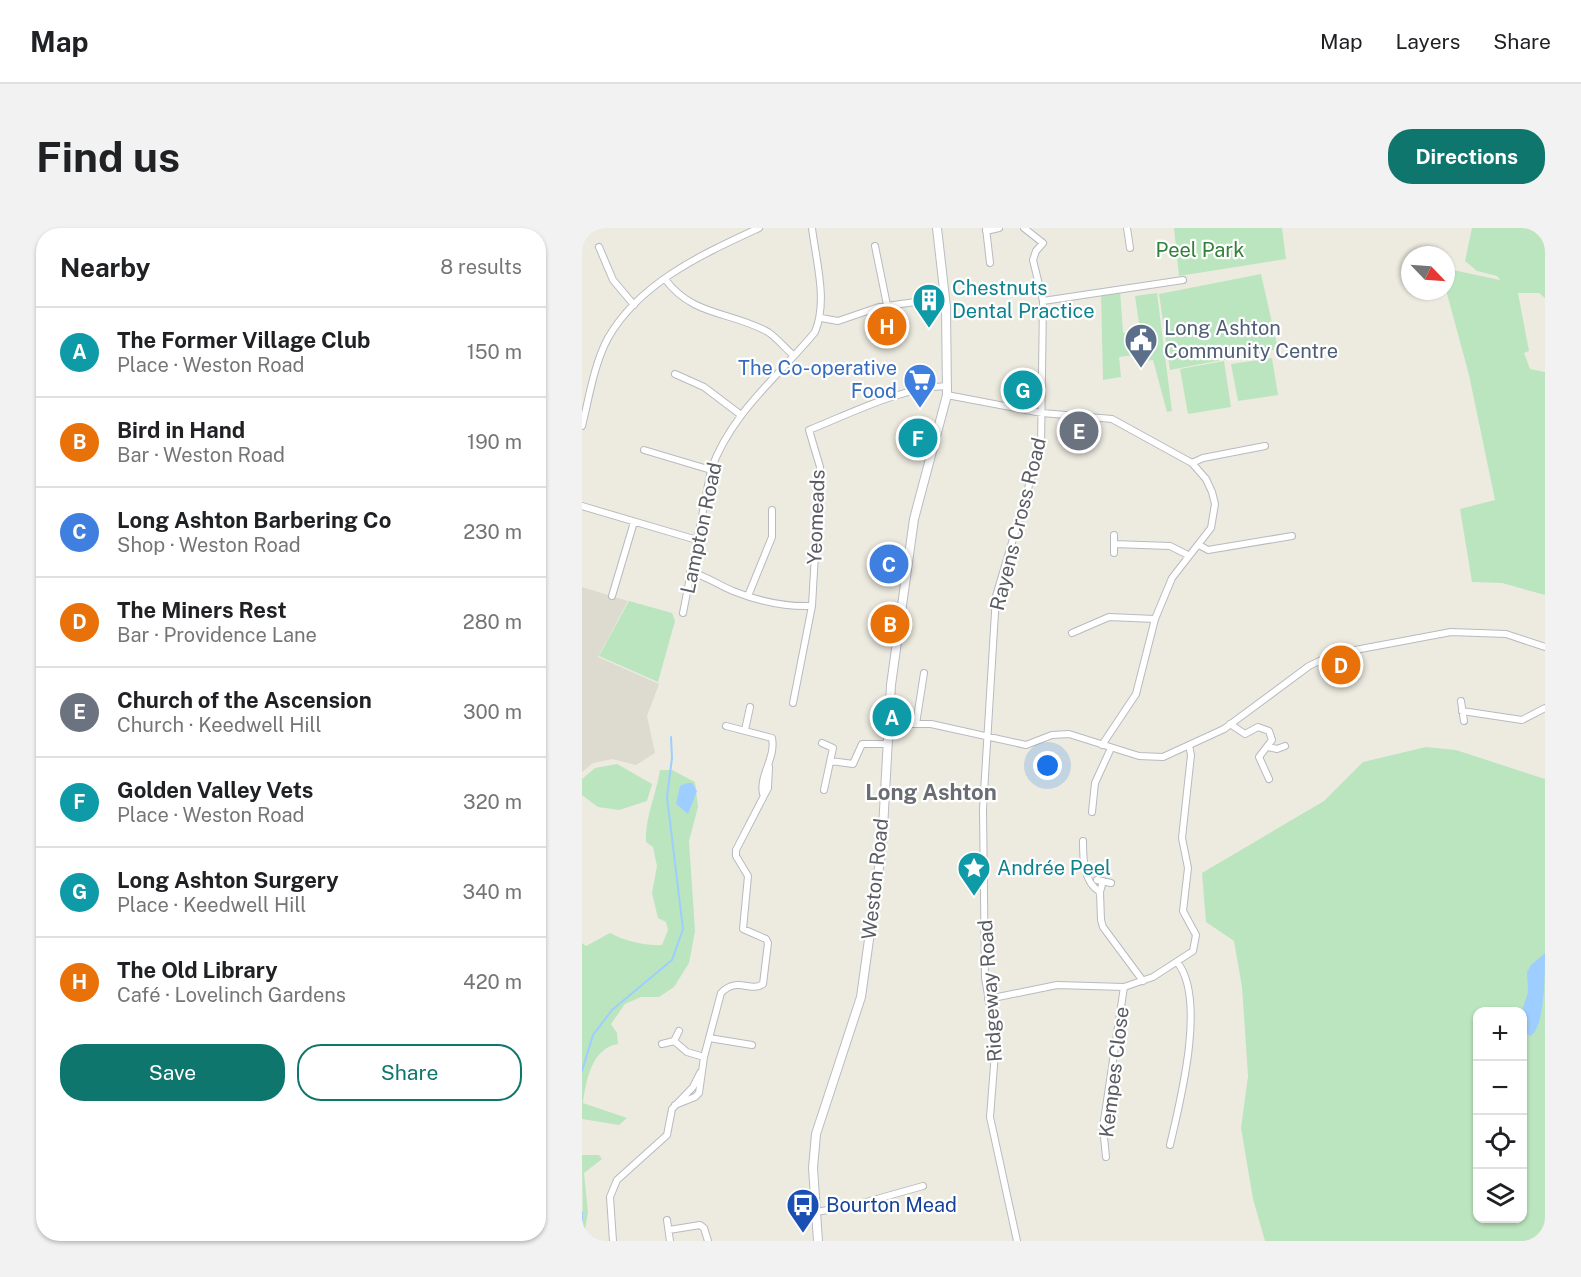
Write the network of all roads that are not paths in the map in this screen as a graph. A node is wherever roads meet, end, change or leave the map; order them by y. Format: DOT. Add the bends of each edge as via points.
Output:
graph roads {
  1 [pos="759,228"];
  2 [pos="812,228"];
  3 [pos="937,228"];
  4 [pos="999,228"];
  5 [pos="1024,228"];
  6 [pos="1127,228"];
  7 [pos="986,229"];
  8 [pos="1043,243"];
  9 [pos="875,246"];
  10 [pos="599,247"];
  11 [pos="1130,248"];
  12 [pos="1048,249"];
  13 [pos="990,263"];
  14 [pos="665,279"];
  15 [pos="1183,280"];
  16 [pos="945,298"];
  17 [pos="1044,301"];
  18 [pos="634,305"];
  19 [pos="887,305"];
  20 [pos="821,318"];
  21 [pos="792,354"];
  22 [pos="675,374"];
  23 [pos="947,390"];
  24 [pos="1042,413"];
  25 [pos="741,415"];
  26 [pos="582,426"];
  27 [pos="1265,446"];
  28 [pos="644,450"];
  29 [pos="1192,463"];
  30 [pos="711,470"];
  31 [pos="582,506"];
  32 [pos="772,510"];
  33 [pos="634,522"];
  34 [pos="1114,535"];
  35 [pos="1292,536"];
  36 [pos="1281,538"];
  37 [pos="697,540"];
  38 [pos="1114,544"];
  39 [pos="1199,545"];
  40 [pos="1282,546"];
  41 [pos="1114,553"];
  42 [pos="1188,555"];
  43 [pos="690,572"];
  44 [pos="612,596"];
  45 [pos="748,596"];
  46 [pos="812,606"];
  47 [pos="683,612"];
  48 [pos="1155,619"];
  49 [pos="1081,629"];
  50 [pos="1072,633"];
  51 [pos="1084,636"];
  52 [pos="1545,647"];
  53 [pos="924,673"];
  54 [pos="1461,701"];
  55 [pos="793,703"];
  56 [pos="750,707"];
  57 [pos="1545,708"];
  58 [pos="1462,711"];
  59 [pos="1464,721"];
  60 [pos="887,724"];
  61 [pos="916,724"];
  62 [pos="1230,724"];
  63 [pos="726,726"];
  64 [pos="745,730"];
  65 [pos="988,738"];
  66 [pos="822,743"];
  67 [pos="886,744"];
  68 [pos="1102,745"];
  69 [pos="1189,746"];
  70 [pos="1285,746"];
  71 [pos="1268,747"];
  72 [pos="1112,748"];
  73 [pos="831,761"];
  74 [pos="1272,764"];
  75 [pos="1264,768"];
  76 [pos="1269,778"];
  77 [pos="824,790"];
  78 [pos="1092,812"];
  79 [pos="1083,841"];
  80 [pos="1111,883"];
  81 [pos="1100,892"];
  82 [pos="1177,962"];
  83 [pos="1143,981"];
  84 [pos="1124,987"];
  85 [pos="988,999"];
  86 [pos="679,1031"];
  87 [pos="709,1038"];
  88 [pos="674,1041"];
  89 [pos="662,1044"];
  90 [pos="752,1045"];
  91 [pos="704,1057"];
  92 [pos="1170,1145"];
  93 [pos="1106,1157"];
  94 [pos="923,1186"];
  95 [pos="816,1212"];
  96 [pos="668,1220"];
  97 [pos="669,1230"];
  98 [pos="613,1241"];
  99 [pos="670,1241"];
  100 [pos="708,1241"];
  101 [pos="818,1241"];
  102 [pos="1017,1241"];
  1 -- 14 [label="street" via="688,262"];
  2 -- 20 [label="street"];
  3 -- 16 [label="street, Weston Road"];
  4 -- 7 [label="street"];
  5 -- 8 [label="street"];
  6 -- 11 [label="street"];
  7 -- 13 [label="street"];
  8 -- 12 [label="street"];
  8 -- 17 [label="street, Rayens Cross Road" via="1033,260"];
  9 -- 19 [label="street"];
  10 -- 18 [label="street" via="613,280"];
  14 -- 18 [label="street"];
  14 -- 21 [label="street" via="688,302 768,333"];
  15 -- 17 [label="street"];
  16 -- 19 [label="street"];
  16 -- 23 [label="street, Weston Road"];
  17 -- 24 [label="street, Rayens Cross Road"];
  18 -- 26 [label="street" via="608,339"];
  19 -- 20 [label="street" via="838,321"];
  20 -- 21 [label="street, Lampton Road" via="815,332"];
  21 -- 25 [label="street, Lampton Road"];
  22 -- 25 [label="street" via="704,387"];
  23 -- 24 [label="street"];
  23 -- 46 [label="street, Yeomeads" via="915,390 809,430 820,467"];
  23 -- 60 [label="street, Weston Road" via="914,519"];
  24 -- 29 [label="street" via="1112,419"];
  24 -- 65 [label="street, Rayens Cross Road" via="1039,459 996,596"];
  25 -- 30 [label="street, Lampton Road" via="718,450"];
  27 -- 29 [label="street"];
  28 -- 30 [label="street"];
  29 -- 39 [label="street" via="1206,479 1215,504 1211,528"];
  30 -- 37 [label="street, Lampton Road"];
  31 -- 33 [label="street"];
  32 -- 45 [label="street" via="772,537"];
  33 -- 37 [label="street"];
  33 -- 44 [label="street"];
  34 -- 38 [label="street"];
  35 -- 36 [label="street"];
  36 -- 39 [label="street" via="1208,550"];
  36 -- 40 [label="street"];
  37 -- 43 [label="street, Lampton Road"];
  38 -- 41 [label="street"];
  38 -- 42 [label="street" via="1170,546"];
  39 -- 42 [label="street"];
  42 -- 48 [label="street" via="1172,578"];
  43 -- 45 [label="street"];
  43 -- 47 [label="street, Lampton Road"];
  45 -- 46 [label="street" via="785,605"];
  46 -- 55 [label="street, Yeomeads"];
  48 -- 49 [label="street" via="1118,615"];
  48 -- 68 [label="street" via="1136,694"];
  49 -- 50 [label="street"];
  49 -- 51 [label="street"];
  52 -- 62 [label="street" via="1506,634 1451,632 1334,654 1317,661"];
  53 -- 61 [label="street"];
  54 -- 58 [label="street"];
  56 -- 64 [label="street"];
  57 -- 58 [label="street" via="1515,721"];
  58 -- 59 [label="street"];
  60 -- 61 [label="street"];
  60 -- 67 [label="street, Weston Road"];
  61 -- 65 [label="street" via="951,727"];
  62 -- 69 [label="street"];
  62 -- 71 [label="street" via="1245,734 1258,727 1267,729 1272,740"];
  63 -- 64 [label="street"];
  64 -- 87 [label="street" via="772,738 770,781 736,850 748,876 742,929 768,943 763,984 727,987"];
  65 -- 68 [label="street" via="1026,745 1052,735 1069,734"];
  65 -- 85 [label="street, Ridgeway Road" via="983,809 984,967"];
  66 -- 73 [label="street" via="833,748"];
  67 -- 73 [label="street" via="862,744 853,765"];
  67 -- 95 [label="street, Weston Road" via="882,846 861,997 816,1134"];
  68 -- 72 [label="street"];
  69 -- 72 [label="street" via="1151,757"];
  69 -- 82 [label="street" via="1182,830 1188,862 1183,911 1196,941 1193,951"];
  70 -- 71 [label="street"];
  71 -- 75 [label="street" via="1259,757"];
  72 -- 78 [label="street" via="1095,783"];
  73 -- 77 [label="street"];
  74 -- 75 [label="street"];
  75 -- 76 [label="street"];
  79 -- 81 [label="street" via="1080,852 1090,883"];
  80 -- 81 [label="street" via="1100,881"];
  81 -- 83 [label="street" via="1103,927"];
  82 -- 83 [label="street"];
  82 -- 92 [label="street" via="1187,978 1190,994 1187,1066"];
  83 -- 84 [label="street"];
  84 -- 85 [label="street" via="1057,985"];
  84 -- 93 [label="street, Kempes Close" via="1103,1127"];
  85 -- 102 [label="street, Ridgeway Road" via="997,1048 990,1117"];
  86 -- 88 [label="street"];
  87 -- 90 [label="street"];
  87 -- 91 [label="street"];
  88 -- 89 [label="street"];
  88 -- 91 [label="street" via="687,1052"];
  91 -- 98 [label="street" via="699,1093 675,1104 667,1135 617,1180 610,1197"];
  94 -- 95 [label="street"];
  95 -- 101 [label="street, Weston Road"];
  96 -- 97 [label="street"];
  97 -- 99 [label="street"];
  97 -- 100 [label="street" via="700,1225"];
}
